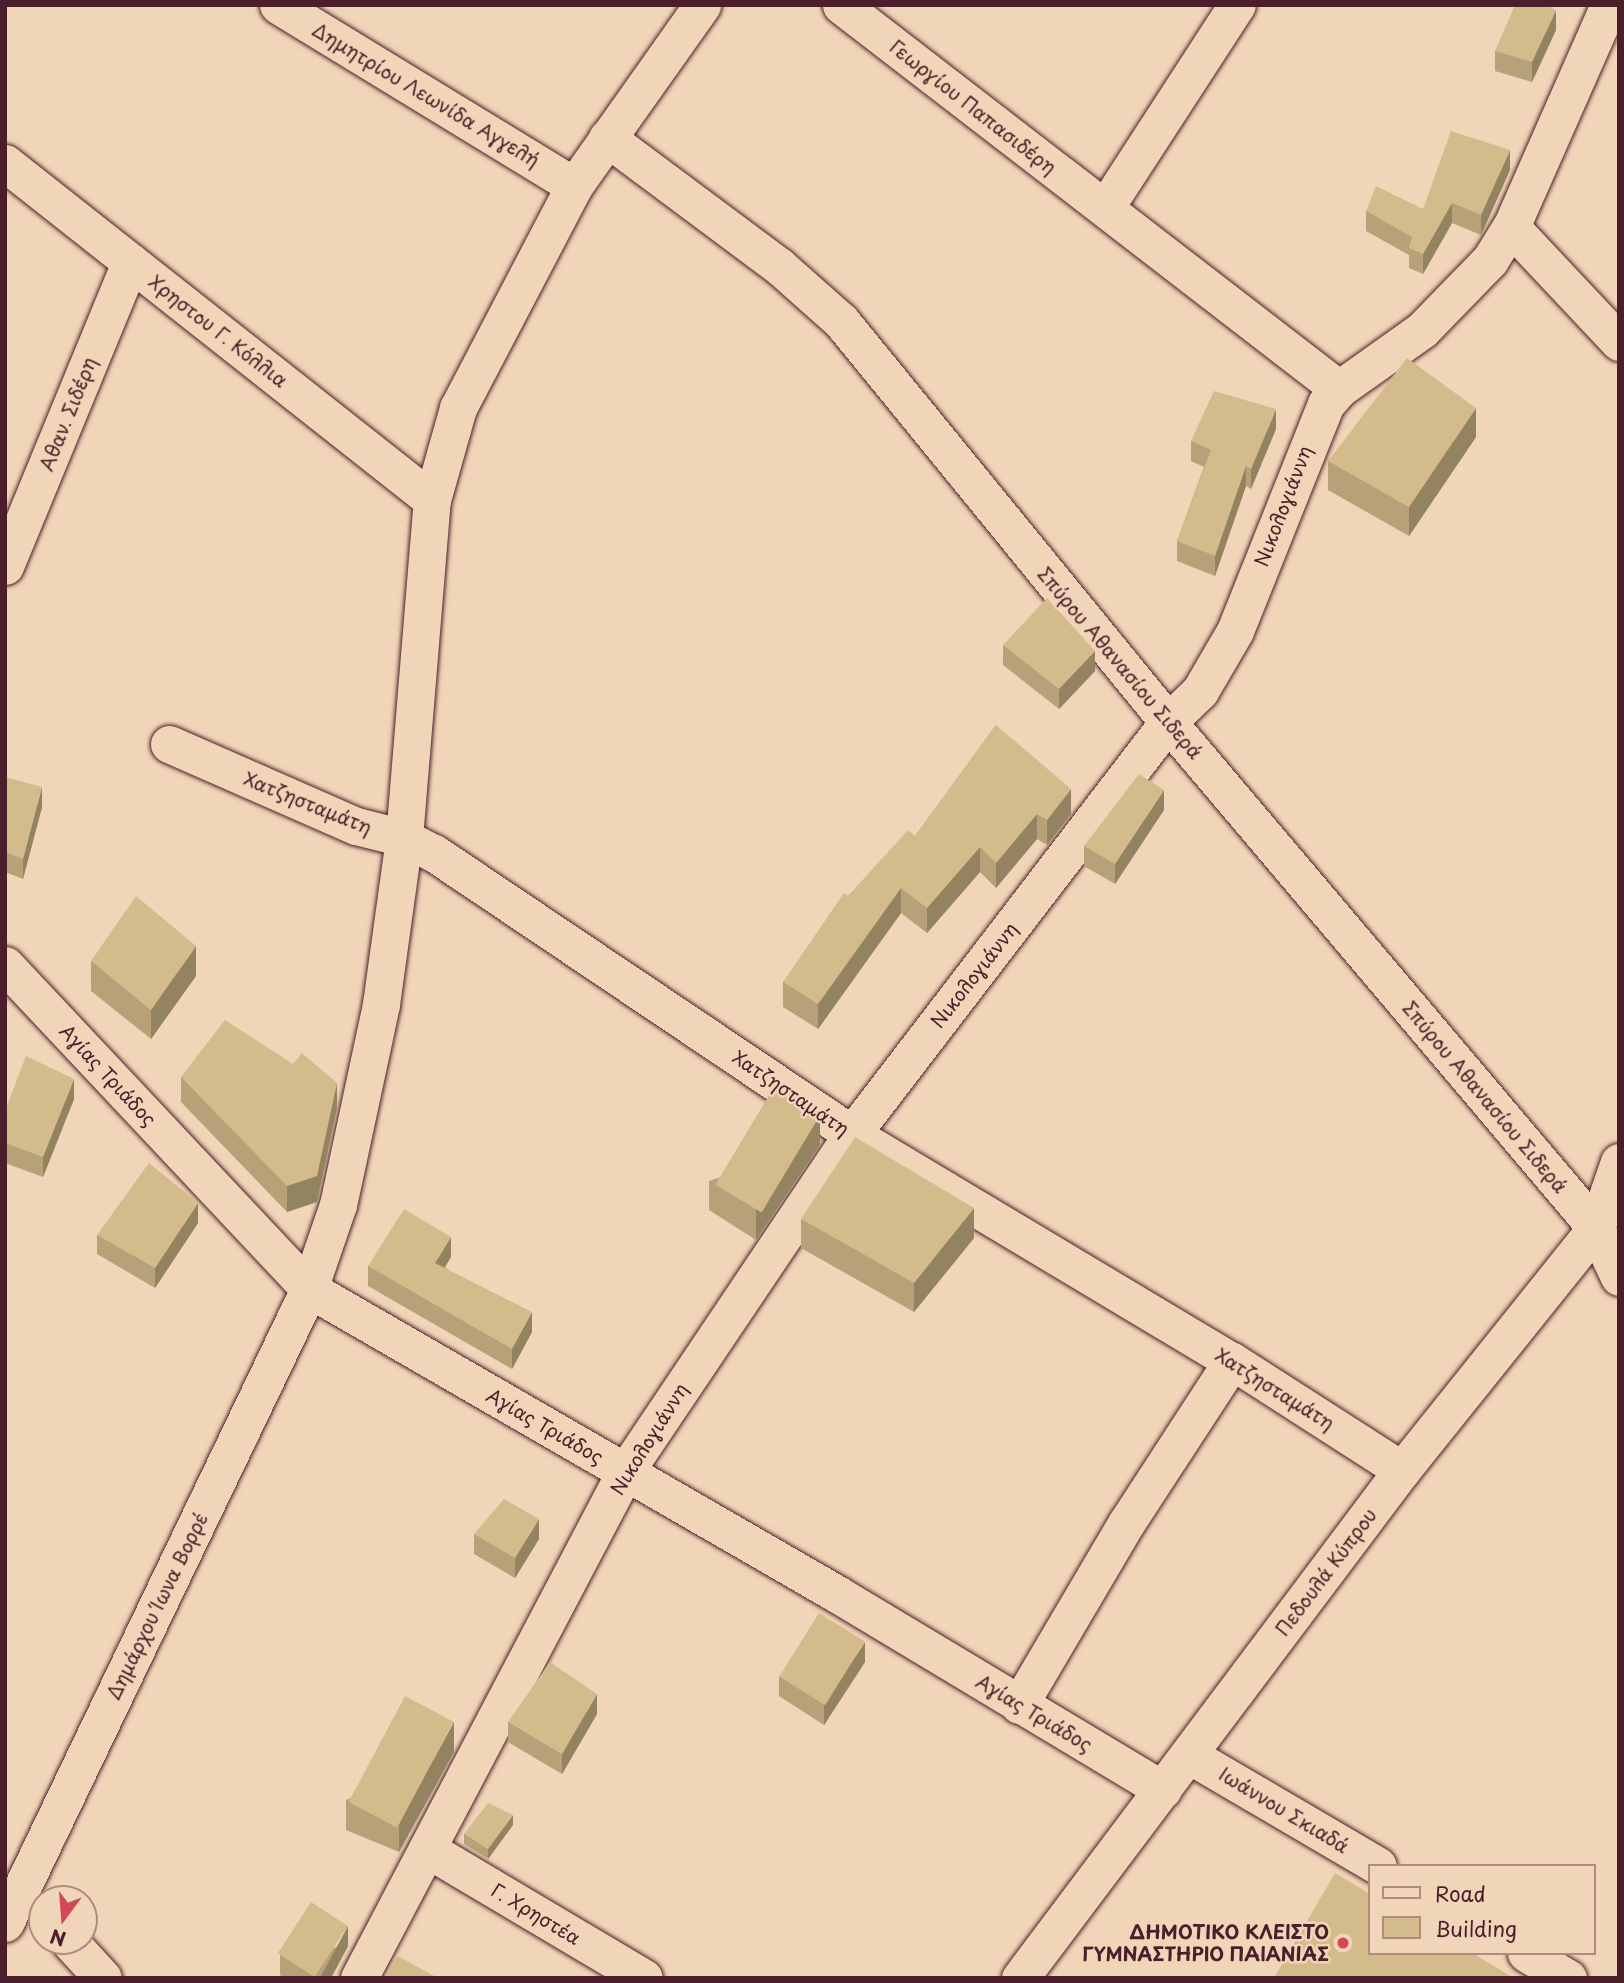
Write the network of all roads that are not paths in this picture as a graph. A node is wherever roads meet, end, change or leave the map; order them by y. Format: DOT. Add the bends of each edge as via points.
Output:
graph roads {
  1 [pos="278,5"];
  2 [pos="702,5"];
  3 [pos="1237,5"];
  4 [pos="1609,5"];
  5 [pos="851,8"];
  6 [pos="607,138"];
  7 [pos="5,163"];
  8 [pos="574,186"];
  9 [pos="1105,208"];
  10 [pos="1511,228"];
  11 [pos="130,262"];
  12 [pos="1619,342"];
  13 [pos="1339,389"];
  14 [pos="432,500"];
  15 [pos="5,566"];
  16 [pos="1168,722"];
  17 [pos="169,744"];
  18 [pos="404,838"];
  19 [pos="5,965"];
  20 [pos="852,1134"];
  21 [pos="1619,1162"];
  22 [pos="1607,1235"];
  23 [pos="1619,1278"];
  24 [pos="309,1289"];
  25 [pos="1232,1361"];
  26 [pos="1402,1471"];
  27 [pos="625,1472"];
  28 [pos="1019,1705"];
  29 [pos="1189,1755"];
  30 [pos="1163,1790"];
  31 [pos="428,1849"];
  32 [pos="1375,1864"];
  33 [pos="23,1891"];
  34 [pos="5,1923"];
  35 [pos="82,1955"];
  36 [pos="1529,1955"];
  37 [pos="103,1978"];
  38 [pos="359,1978"];
  39 [pos="644,1978"];
  40 [pos="1020,1978"];
  41 [pos="1567,1978"];
  1 -- 8 [label="street, Δημητρίου Λεωνίδα Αγγελή"];
  2 -- 6 [label="street, Δημάρχου Ίωνα Βορρέ"];
  3 -- 9 [label="street"];
  4 -- 10 [label="street, Νικολογιάννη"];
  5 -- 9 [label="street, Γεωργίου Παπασιδέρη"];
  6 -- 8 [label="street, Δημάρχου Ίωνα Βορρέ"];
  6 -- 16 [label="street, Σπύρου Αθανασίου Σιδερά" via="779,266 841,321"];
  7 -- 11 [label="street, Χρηστου Γ. Κόλλια"];
  8 -- 14 [label="street, Δημάρχου Ίωνα Βορρέ" via="458,408"];
  9 -- 13 [label="street, Γεωργίου Παπασιδέρη"];
  10 -- 12 [label="street"];
  10 -- 13 [label="street, Νικολογιάννη" via="1453,301 1422,330"];
  11 -- 14 [label="street, Χρηστου Γ. Κόλλια"];
  11 -- 15 [label="street, Αθαν. Σιδέρη"];
  13 -- 16 [label="street, Νικολογιάννη" via="1315,422 1235,631 1200,691"];
  14 -- 18 [label="street, Δημάρχου Ίωνα Βορρέ"];
  16 -- 20 [label="street, Νικολογιάννη"];
  16 -- 22 [label="street, Σπύρου Αθανασίου Σιδερά"];
  17 -- 18 [label="street, Χατζησταμάτη" via="356,826"];
  18 -- 20 [label="street, Χατζησταμάτη" via="434,853"];
  18 -- 24 [label="street, Δημάρχου Ίωνα Βορρέ" via="378,1017 338,1205"];
  19 -- 24 [label="street, Αγίας Τριάδος"];
  20 -- 25 [label="street, Χατζησταμάτη"];
  20 -- 27 [label="street, Νικολογιάννη"];
  21 -- 22 [label="street, Πεδουλά Κύπρου"];
  22 -- 23 [label="street, Σπύρου Αθανασίου Σιδερά"];
  22 -- 26 [label="street, Πεδουλά Κύπρου"];
  24 -- 27 [label="street, Αγίας Τριάδος"];
  24 -- 33 [label="street, Δημάρχου Ίωνα Βορρέ"];
  25 -- 26 [label="street, Χατζησταμάτη"];
  25 -- 28 [label="street" via="1127,1522"];
  26 -- 29 [label="street, Πεδουλά Κύπρου"];
  27 -- 28 [label="street, Αγίας Τριάδος"];
  27 -- 31 [label="street, Νικολογιάννη"];
  28 -- 30 [label="street, Αγίας Τριάδος"];
  29 -- 30 [label="street, Πεδουλά Κύπρου"];
  29 -- 32 [label="street, Ιωάννου Σκιαδά"];
  30 -- 40 [label="street, Πεδουλά Κύπρου"];
  31 -- 38 [label="street, Νικολογιάννη"];
  31 -- 39 [label="street, Γ. Χρηστέα"];
  33 -- 34 [label="street, Δημάρχου Ίωνα Βορρέ"];
  35 -- 37 [label="street"];
  36 -- 41 [label="street"];
}
